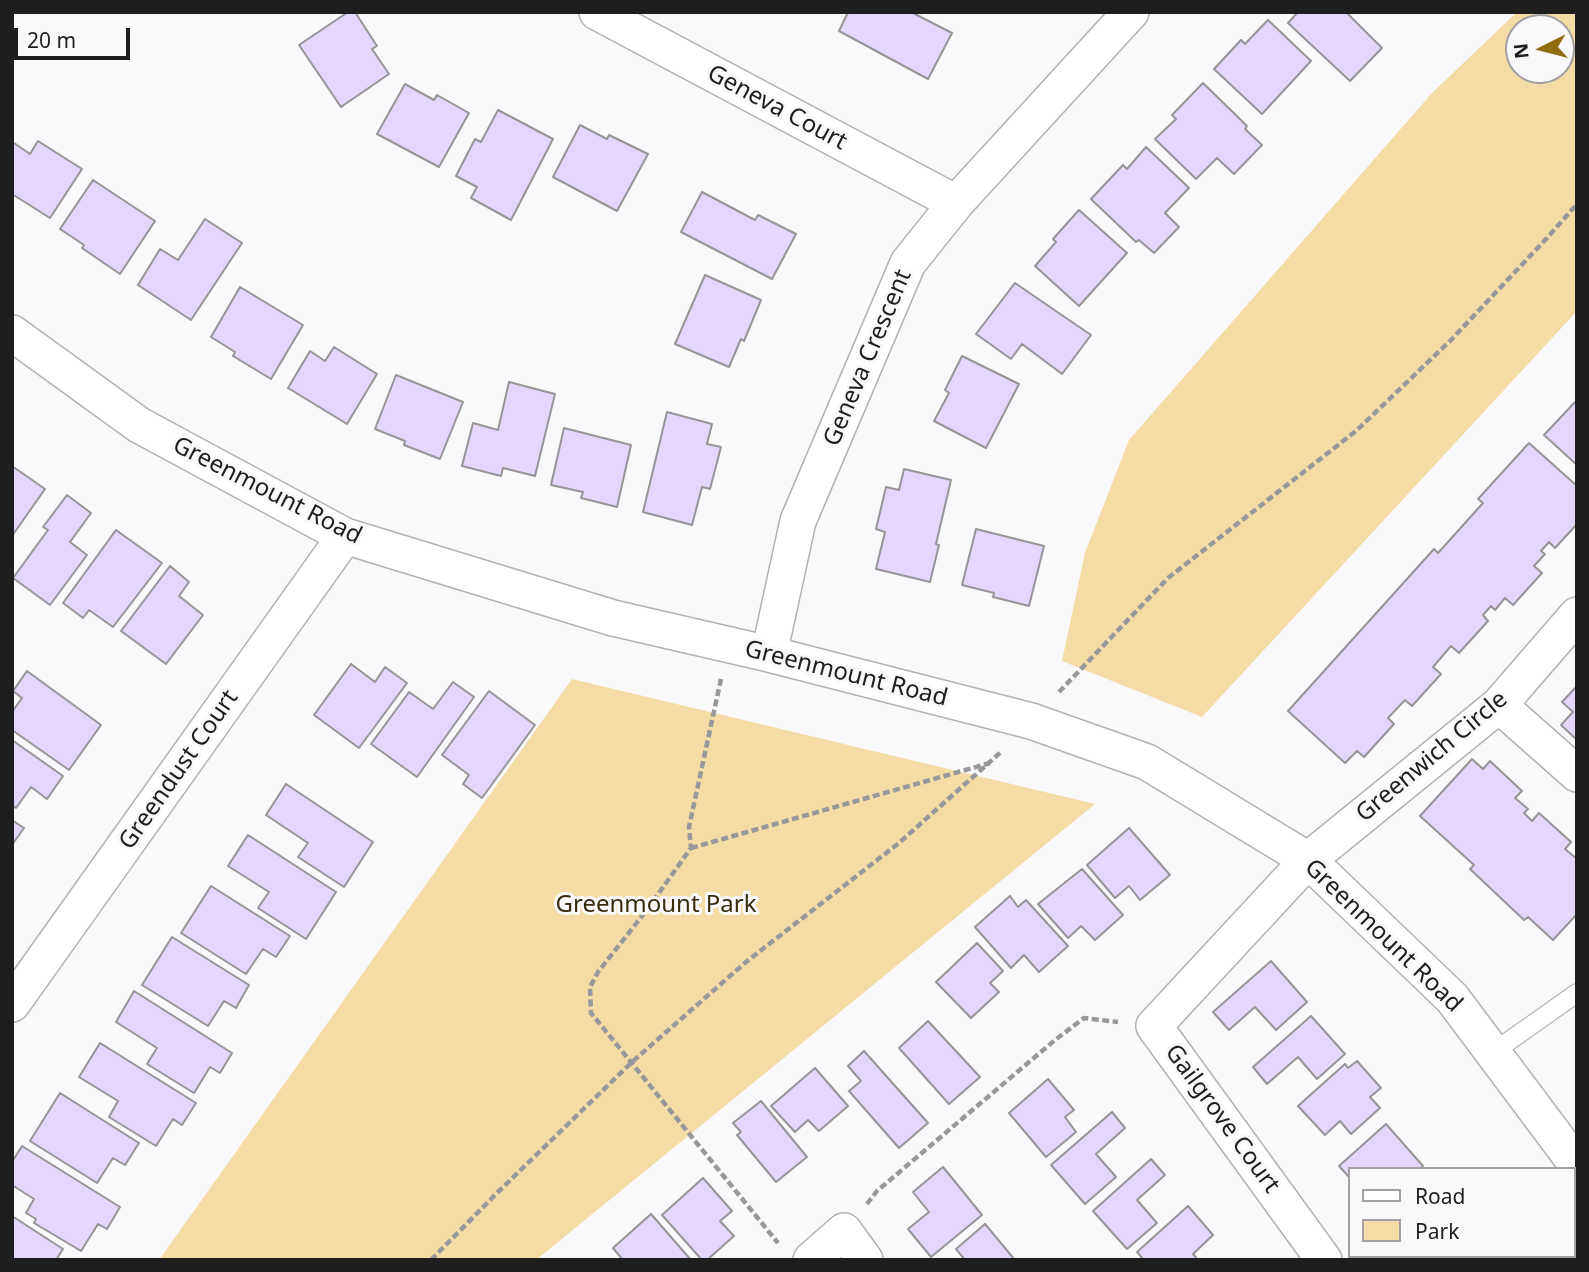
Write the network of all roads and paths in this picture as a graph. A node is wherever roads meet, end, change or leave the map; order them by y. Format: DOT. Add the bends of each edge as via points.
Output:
graph roads {
  1 [pos="597,12"];
  2 [pos="1130,12"];
  3 [pos="956,203"];
  4 [pos="12,333"];
  5 [pos="345,536"];
  6 [pos="1577,615"];
  7 [pos="729,645"];
  8 [pos="769,653"];
  9 [pos="1499,705"];
  10 [pos="991,763"];
  11 [pos="1577,774"];
  12 [pos="691,848"];
  13 [pos="1308,860"];
  14 [pos="1577,993"];
  15 [pos="12,1004"];
  16 [pos="1154,1026"];
  17 [pos="1492,1053"];
  18 [pos="1577,1166"];
  19 [pos="844,1231"];
  20 [pos="797,1255"];
  21 [pos="865,1260"];
  22 [pos="1324,1260"];
  1 -- 3 [label="street, Geneva Court"];
  2 -- 3 [label="street, Geneva Crescent"];
  3 -- 8 [label="street, Geneva Crescent" via="908,263 798,521"];
  4 -- 5 [label="street, Greenmount Road" via="139,425"];
  5 -- 7 [label="street, Greenmount Road" via="613,618"];
  5 -- 15 [label="street, Greendust Court"];
  6 -- 9 [label="street, Greenwich Circle"];
  7 -- 8 [label="street, Greenmount Road"];
  7 -- 12 [label="path" via="689,827"];
  8 -- 13 [label="street, Greenmount Road" via="1031,721 1147,762"];
  9 -- 11 [label="street"];
  9 -- 13 [label="street, Greenwich Circle"];
  10 -- 12 [label="path"];
  12 -- 20 [label="path" via="598,972 590,987 591,1013"];
  13 -- 16 [label="street, Gailgrove Court"];
  13 -- 17 [label="street, Greenmount Road" via="1452,998"];
  14 -- 17 [label="lane"];
  16 -- 19 [label="path" via="1084,1018 877,1191"];
  16 -- 22 [label="street, Gailgrove Court"];
  17 -- 18 [label="street, Greenmount Road"];
  19 -- 20 [label="street"];
  19 -- 21 [label="street"];
}
